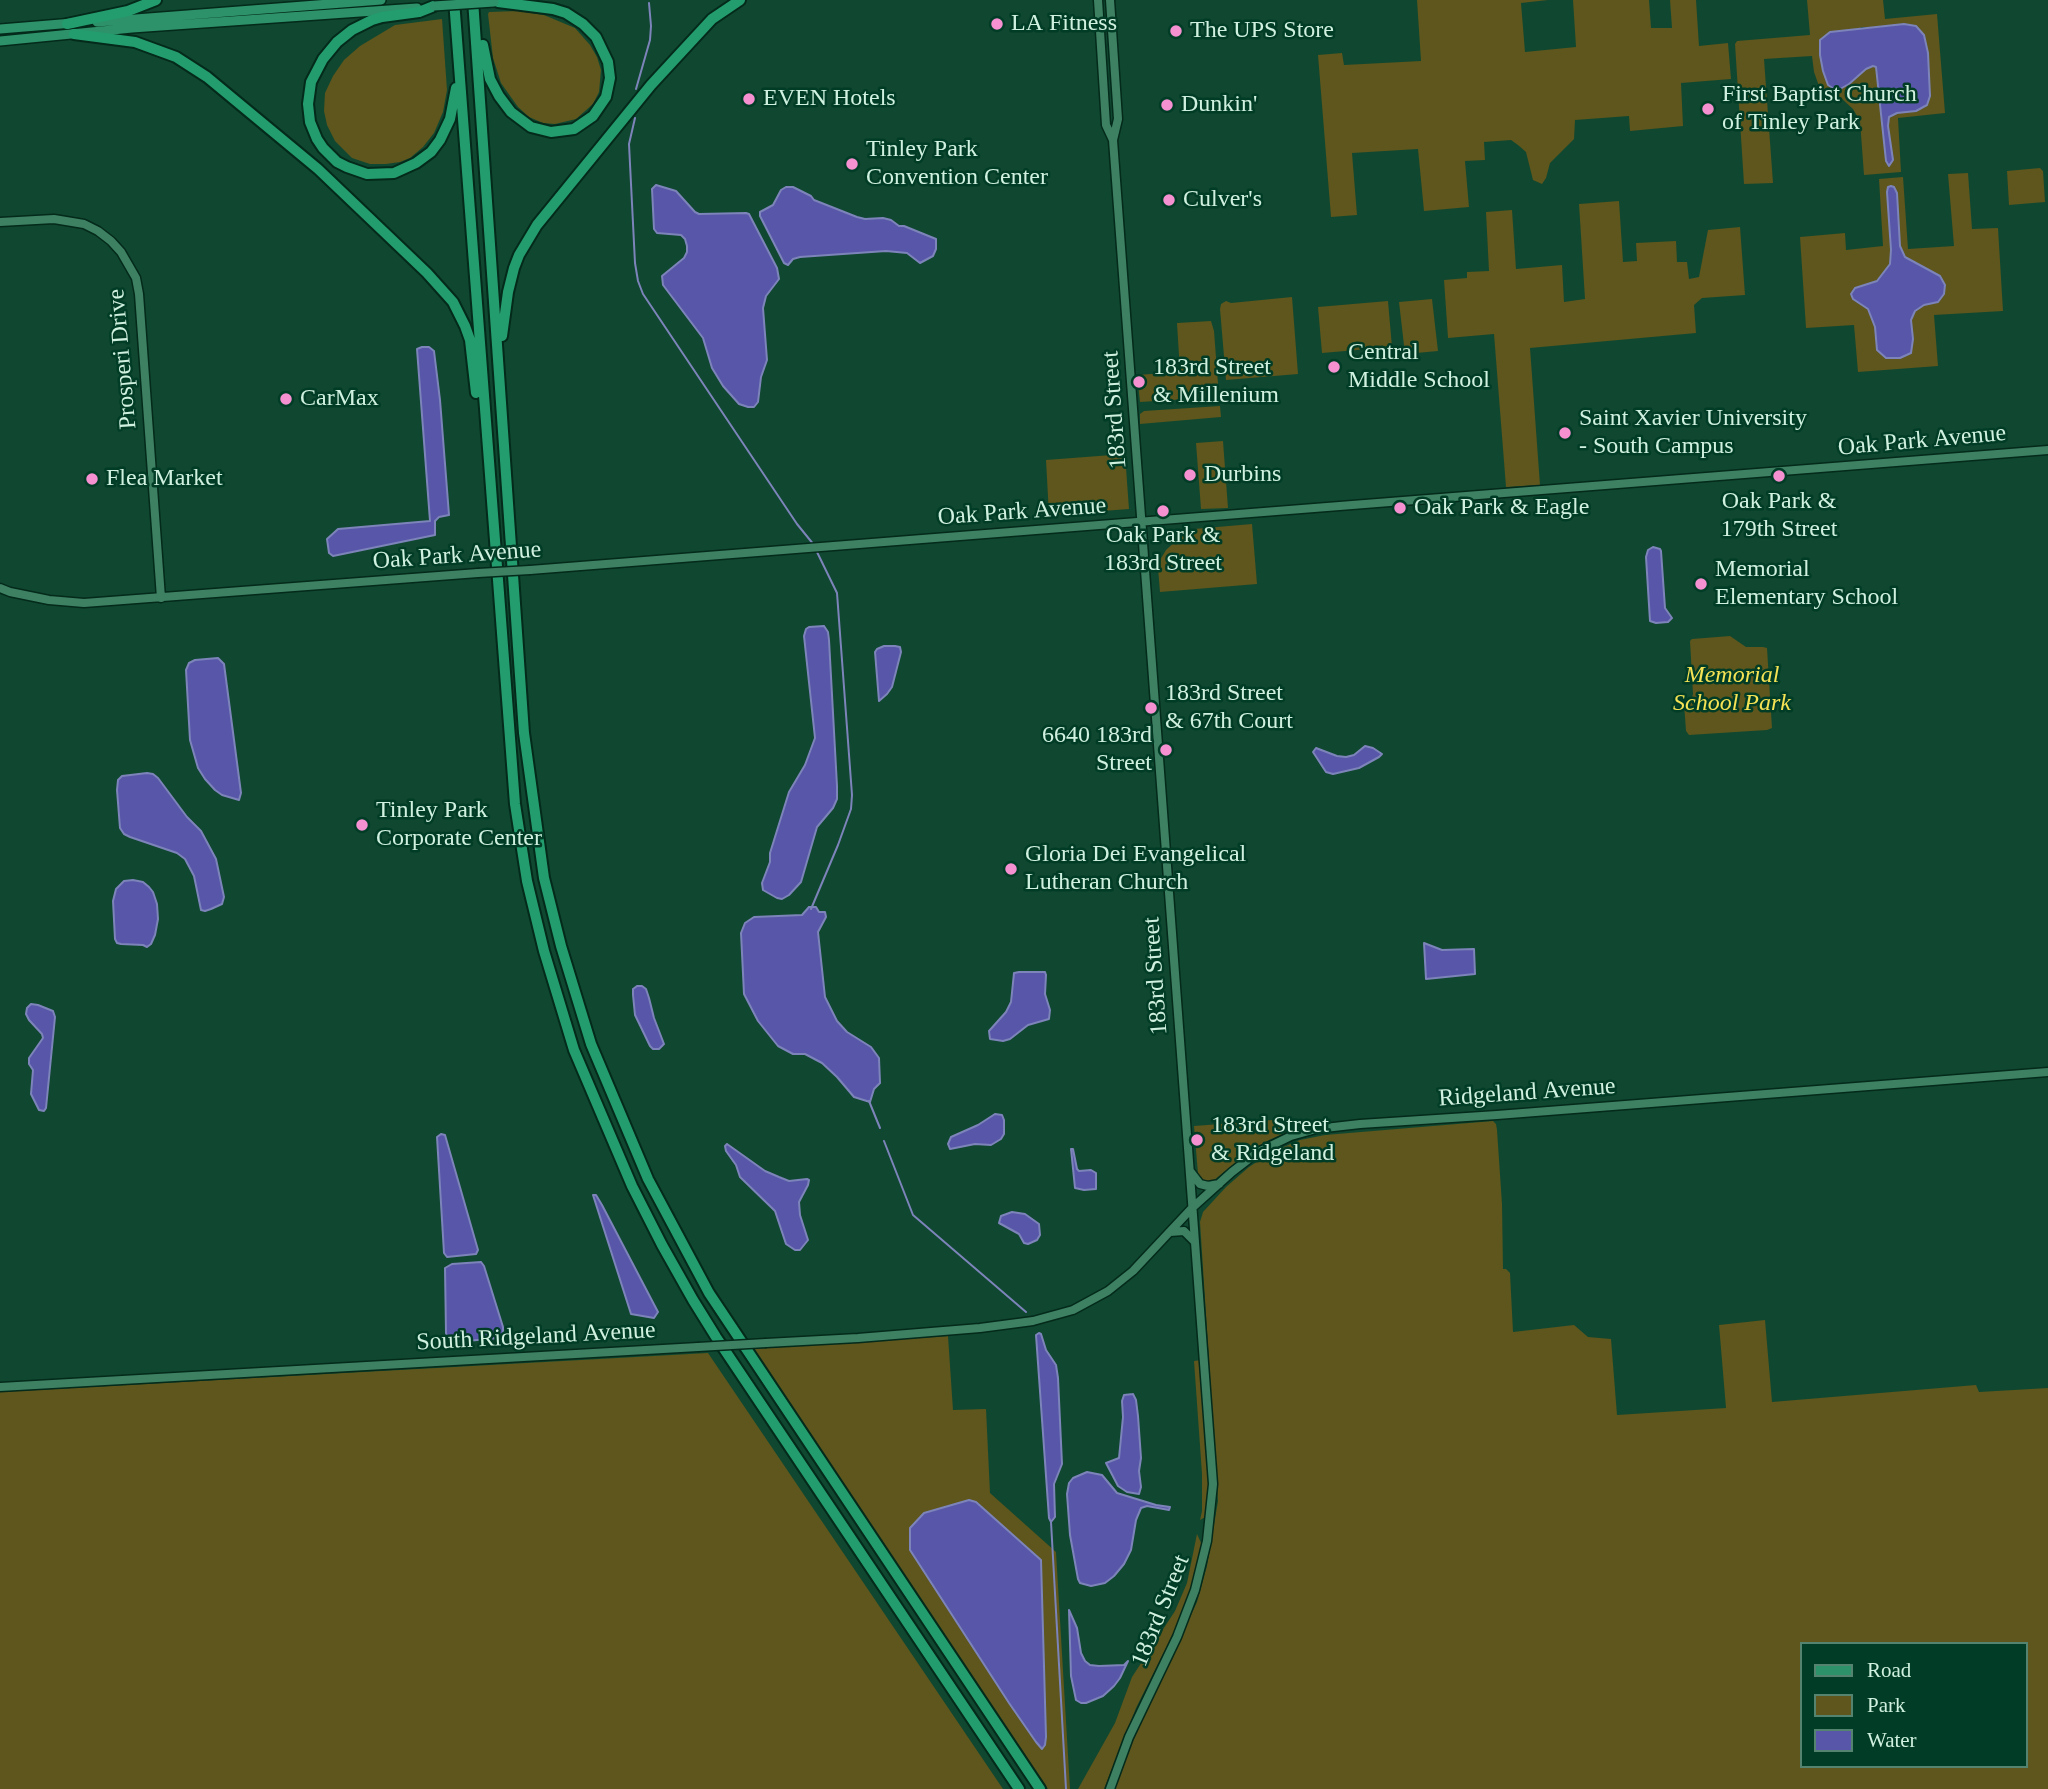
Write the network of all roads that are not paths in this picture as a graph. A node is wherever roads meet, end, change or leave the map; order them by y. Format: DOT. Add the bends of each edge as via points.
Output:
graph roads {
  1 [pos="156,0"];
  2 [pos="381,0"];
  3 [pos="454,0"];
  4 [pos="473,0"];
  5 [pos="524,0"];
  6 [pos="740,0"];
  7 [pos="1098,0"];
  8 [pos="1110,0"];
  9 [pos="496,2"];
  10 [pos="434,6"];
  11 [pos="474,16"];
  12 [pos="67,24"];
  13 [pos="0,29"];
  14 [pos="74,34"];
  15 [pos="0,41"];
  16 [pos="459,65"];
  17 [pos="1113,141"];
  18 [pos="0,222"];
  19 [pos="499,356"];
  20 [pos="2048,450"];
  21 [pos="1142,523"];
  22 [pos="495,561"];
  23 [pos="0,588"];
  24 [pos="161,598"];
  25 [pos="2048,1072"];
  26 [pos="1190,1171"];
  27 [pos="1219,1184"];
  28 [pos="1192,1208"];
  29 [pos="1170,1232"];
  30 [pos="1195,1242"];
  31 [pos="1073,1310"];
  32 [pos="0,1387"];
  33 [pos="1019,1789"];
  34 [pos="1040,1789"];
  35 [pos="1110,1789"];
  1 -- 12 [label="highway"];
  2 -- 12 [label="main road"];
  3 -- 16 [label="highway"];
  4 -- 11 [label="highway"];
  5 -- 9 [label="main road"];
  6 -- 19 [label="highway" via="712,19 651,85 530,236 510,280"];
  7 -- 17 [label="street, 183rd Street" via="1105,125"];
  8 -- 17 [label="street, 183rd Street" via="1118,119"];
  9 -- 10 [label="main road, bridge"];
  9 -- 11 [label="highway" via="558,11 578,20 596,37 608,62 609,87 604,103 589,120 574,129 551,132 517,117 490,79 480,25"];
  10 -- 14 [label="main road"];
  10 -- 16 [label="highway" via="372,20 332,47 309,90 308,113 317,139 337,162 360,172 388,174 413,166 431,152 447,126"];
  11 -- 19 [label="highway"];
  12 -- 13 [label="main road"];
  14 -- 15 [label="main road"];
  14 -- 22 [label="highway" via="150,46 190,65 318,169 444,290 459,313 472,350"];
  16 -- 22 [label="highway"];
  17 -- 21 [label="street, 183rd Street"];
  18 -- 24 [label="street, Prosperi Drive" via="54,219 84,224 111,241 136,278"];
  19 -- 34 [label="highway" via="532,801 544,877 590,1044 648,1179 709,1293"];
  20 -- 21 [label="street, Oak Park Avenue"];
  21 -- 24 [label="street, Oak Park Avenue, bridge"];
  21 -- 26 [label="street, 183rd Street"];
  22 -- 33 [label="highway" via="514,804 527,881 573,1050 614,1147 662,1245 716,1337"];
  23 -- 24 [label="street, Oak Park Avenue" via="73,602"];
  25 -- 27 [label="street, Ridgeland Avenue" via="1316,1129 1258,1152"];
  26 -- 27 [label="street" via="1200,1184"];
  26 -- 28 [label="street, 183rd Street"];
  27 -- 28 [label="street, Ridgeland Avenue"];
  28 -- 29 [label="street, Ridgeland Avenue"];
  28 -- 30 [label="street, 183rd Street"];
  29 -- 30 [label="street" via="1184,1231"];
  29 -- 31 [label="street, Ridgeland Avenue" via="1133,1271"];
  30 -- 35 [label="street, 183rd Street" via="1212,1458 1209,1532 1191,1603 1132,1728"];
  31 -- 32 [label="street, South Ridgeland Avenue, bridge" via="980,1328 858,1338"];
}
